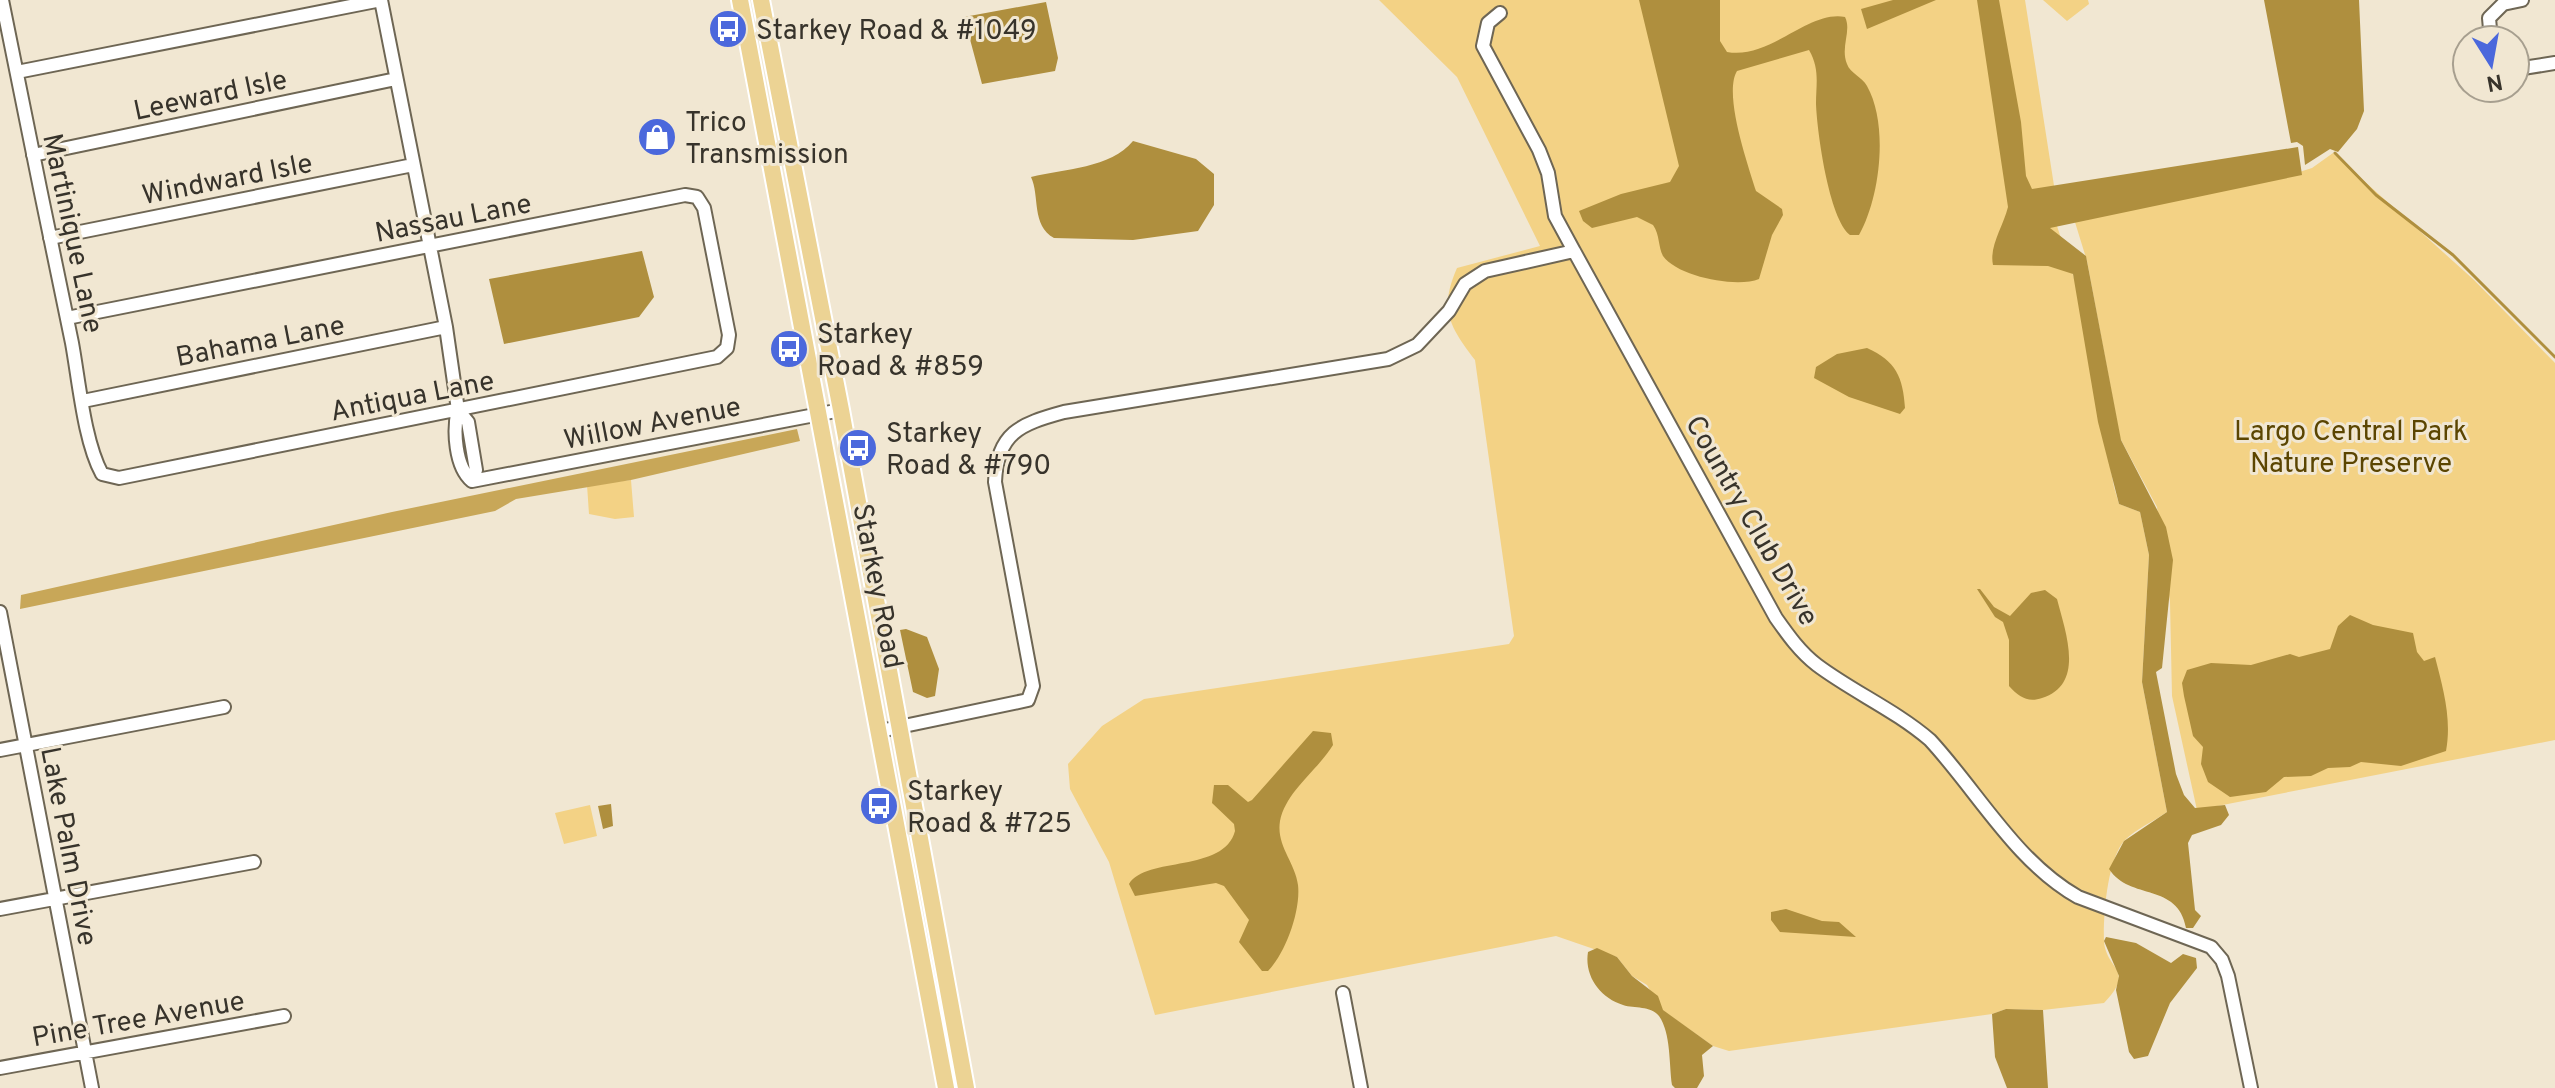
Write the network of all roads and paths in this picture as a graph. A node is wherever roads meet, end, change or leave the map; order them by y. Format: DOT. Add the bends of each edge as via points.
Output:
graph roads {
  1 [pos="2,0"];
  2 [pos="381,0"];
  3 [pos="740,0"];
  4 [pos="761,0"];
  5 [pos="2522,0"];
  6 [pos="1500,13"];
  7 [pos="2490,24"];
  8 [pos="2555,63"];
  9 [pos="2531,67"];
  10 [pos="17,72"];
  11 [pos="396,79"];
  12 [pos="33,155"];
  13 [pos="413,165"];
  14 [pos="50,238"];
  15 [pos="430,246"];
  16 [pos="1574,251"];
  17 [pos="67,318"];
  18 [pos="446,327"];
  19 [pos="727,348"];
  20 [pos="83,401"];
  21 [pos="458,410"];
  22 [pos="841,410"];
  23 [pos="820,415"];
  24 [pos="102,474"];
  25 [pos="0,612"];
  26 [pos="224,707"];
  27 [pos="899,726"];
  28 [pos="880,731"];
  29 [pos="26,745"];
  30 [pos="0,750"];
  31 [pos="254,862"];
  32 [pos="56,899"];
  33 [pos="0,909"];
  34 [pos="1343,993"];
  35 [pos="284,1016"];
  36 [pos="84,1052"];
  37 [pos="0,1068"];
  38 [pos="92,1088"];
  39 [pos="946,1088"];
  40 [pos="966,1088"];
  41 [pos="1361,1088"];
  42 [pos="2251,1088"];
  1 -- 10 [label="street, Martinique Lane"];
  2 -- 10 [label="street"];
  2 -- 11 [label="street"];
  3 -- 23 [label="main road, Starkey Road"];
  4 -- 22 [label="main road, Starkey Road"];
  5 -- 7 [label="street" via="2503,4"];
  6 -- 16 [label="street, Country Club Drive" via="1488,23 1483,46 1539,150 1555,216"];
  8 -- 9 [label="street"];
  10 -- 12 [label="street, Martinique Lane"];
  11 -- 12 [label="street, Leeward Isle"];
  11 -- 13 [label="street"];
  12 -- 14 [label="street, Martinique Lane"];
  13 -- 14 [label="street, Windward Isle"];
  13 -- 15 [label="street"];
  14 -- 17 [label="street, Martinique Lane"];
  15 -- 17 [label="street, Nassau Lane"];
  15 -- 18 [label="street"];
  15 -- 19 [label="street, Nassau Lane" via="685,195 697,197 704,208 729,335"];
  16 -- 27 [label="street" via="1485,271 1465,284 1449,311 1417,345 1388,359 1064,412 1035,419 1012,433 996,455 995,482 1033,686 1028,700"];
  16 -- 42 [label="street, Country Club Drive" via="1776,618 1796,645 1816,665 1930,740 2036,867 2058,886 2211,947 2228,976"];
  17 -- 20 [label="street, Martinique Lane"];
  18 -- 20 [label="street, Bahama Lane"];
  18 -- 21 [label="street"];
  19 -- 21 [label="street, Antiqua Lane" via="717,357"];
  20 -- 24 [label="street, Martinique Lane"];
  21 -- 23 [label="street, Willow Avenue" via="468,422 476,470 472,481"];
  21 -- 24 [label="street, Antiqua Lane" via="119,478"];
  22 -- 23 [label="street, Willow Avenue"];
  22 -- 27 [label="main road, Starkey Road"];
  23 -- 28 [label="main road, Starkey Road"];
  25 -- 29 [label="street, Lake Palm Drive"];
  26 -- 29 [label="street"];
  27 -- 28 [label="street"];
  27 -- 40 [label="main road, Starkey Road"];
  28 -- 39 [label="main road, Starkey Road"];
  29 -- 30 [label="street"];
  29 -- 32 [label="street, Lake Palm Drive"];
  31 -- 32 [label="street"];
  32 -- 33 [label="street"];
  32 -- 36 [label="street, Lake Palm Drive"];
  34 -- 41 [label="street"];
  35 -- 36 [label="street, Pine Tree Avenue"];
  36 -- 37 [label="street, Pine Tree Avenue"];
  36 -- 38 [label="street, Lake Palm Drive"];
}
